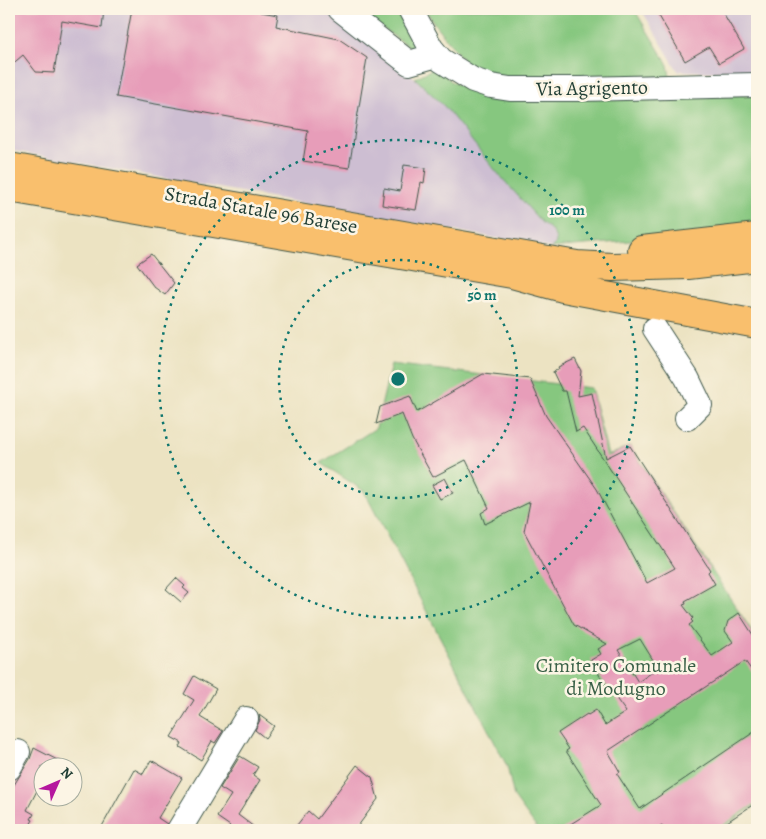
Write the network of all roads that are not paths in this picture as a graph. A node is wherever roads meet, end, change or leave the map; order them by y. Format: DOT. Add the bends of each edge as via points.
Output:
graph roads {
  1 [pos="340,9"];
  2 [pos="410,9"];
  3 [pos="437,55"];
  4 [pos="757,85"];
  5 [pos="9,167"];
  6 [pos="9,188"];
  7 [pos="757,237"];
  8 [pos="757,258"];
  9 [pos="513,264"];
  10 [pos="757,272"];
  11 [pos="757,324"];
  12 [pos="655,330"];
  13 [pos="687,418"];
  14 [pos="246,719"];
  15 [pos="179,830"];
  1 -- 3 [label="street" via="409,63"];
  2 -- 3 [label="street, Via Agrigento"];
  3 -- 4 [label="street, Via Agrigento" via="473,80 510,88"];
  5 -- 9 [label="main road, Strada Statale 96 Barese"];
  6 -- 9 [label="main road, Strada Statale 96 Barese"];
  7 -- 9 [label="main road"];
  8 -- 9 [label="main road" via="688,265 612,267"];
  9 -- 10 [label="main road" via="613,280 695,278"];
  9 -- 11 [label="main road" via="563,288"];
  12 -- 13 [label="street" via="687,378 700,405"];
  14 -- 15 [label="street"];
}
